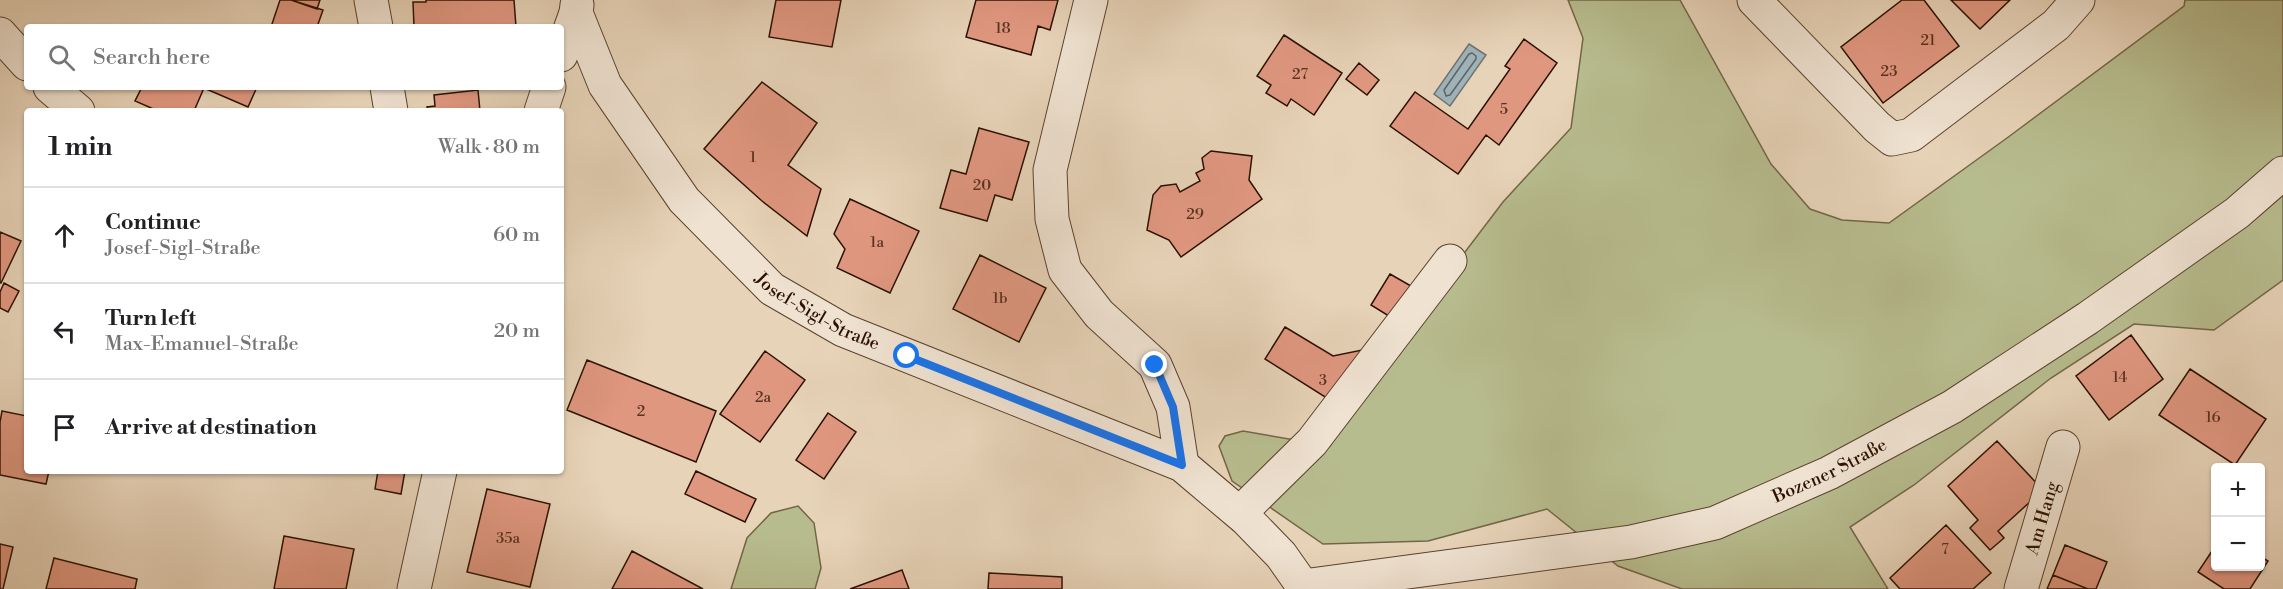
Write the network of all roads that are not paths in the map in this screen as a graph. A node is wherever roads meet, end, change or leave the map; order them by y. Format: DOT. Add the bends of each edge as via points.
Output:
graph roads {
  1 [pos="370,0"];
  2 [pos="1091,0"];
  3 [pos="1754,0"];
  4 [pos="2078,0"];
  5 [pos="577,7"];
  6 [pos="375,24"];
  7 [pos="0,34"];
  8 [pos="564,46"];
  9 [pos="24,61"];
  10 [pos="54,90"];
  11 [pos="388,90"];
  12 [pos="548,90"];
  13 [pos="74,108"];
  14 [pos="390,108"];
  15 [pos="542,108"];
  16 [pos="2283,173"];
  17 [pos="1450,261"];
  18 [pos="2063,447"];
  19 [pos="1182,465"];
  20 [pos="439,474"];
  21 [pos="1240,513"];
  22 [pos="1304,588"];
  23 [pos="414,589"];
  24 [pos="2021,589"];
  1 -- 6 [label="street"];
  2 -- 19 [label="street" via="1050,170 1052,219 1065,270 1099,314 1155,365 1173,407"];
  3 -- 4 [label="street" via="1892,140 1911,135 2055,25"];
  5 -- 8 [label="street"];
  5 -- 19 [label="street, Josef-Sigl-Straße" via="605,85 684,200 772,289 843,330"];
  7 -- 9 [label="street"];
  10 -- 13 [label="street"];
  11 -- 14 [label="street"];
  12 -- 15 [label="street"];
  16 -- 22 [label="street, Bozener Straße" via="2228,220 1952,408 1828,473 1715,523 1631,542"];
  17 -- 21 [label="street" via="1312,442"];
  18 -- 24 [label="street, Am Hang"];
  19 -- 21 [label="street, Josef-Sigl-Straße"];
  20 -- 23 [label="street"];
  21 -- 22 [label="street, Josef-Sigl-Straße" via="1281,555"];
}
